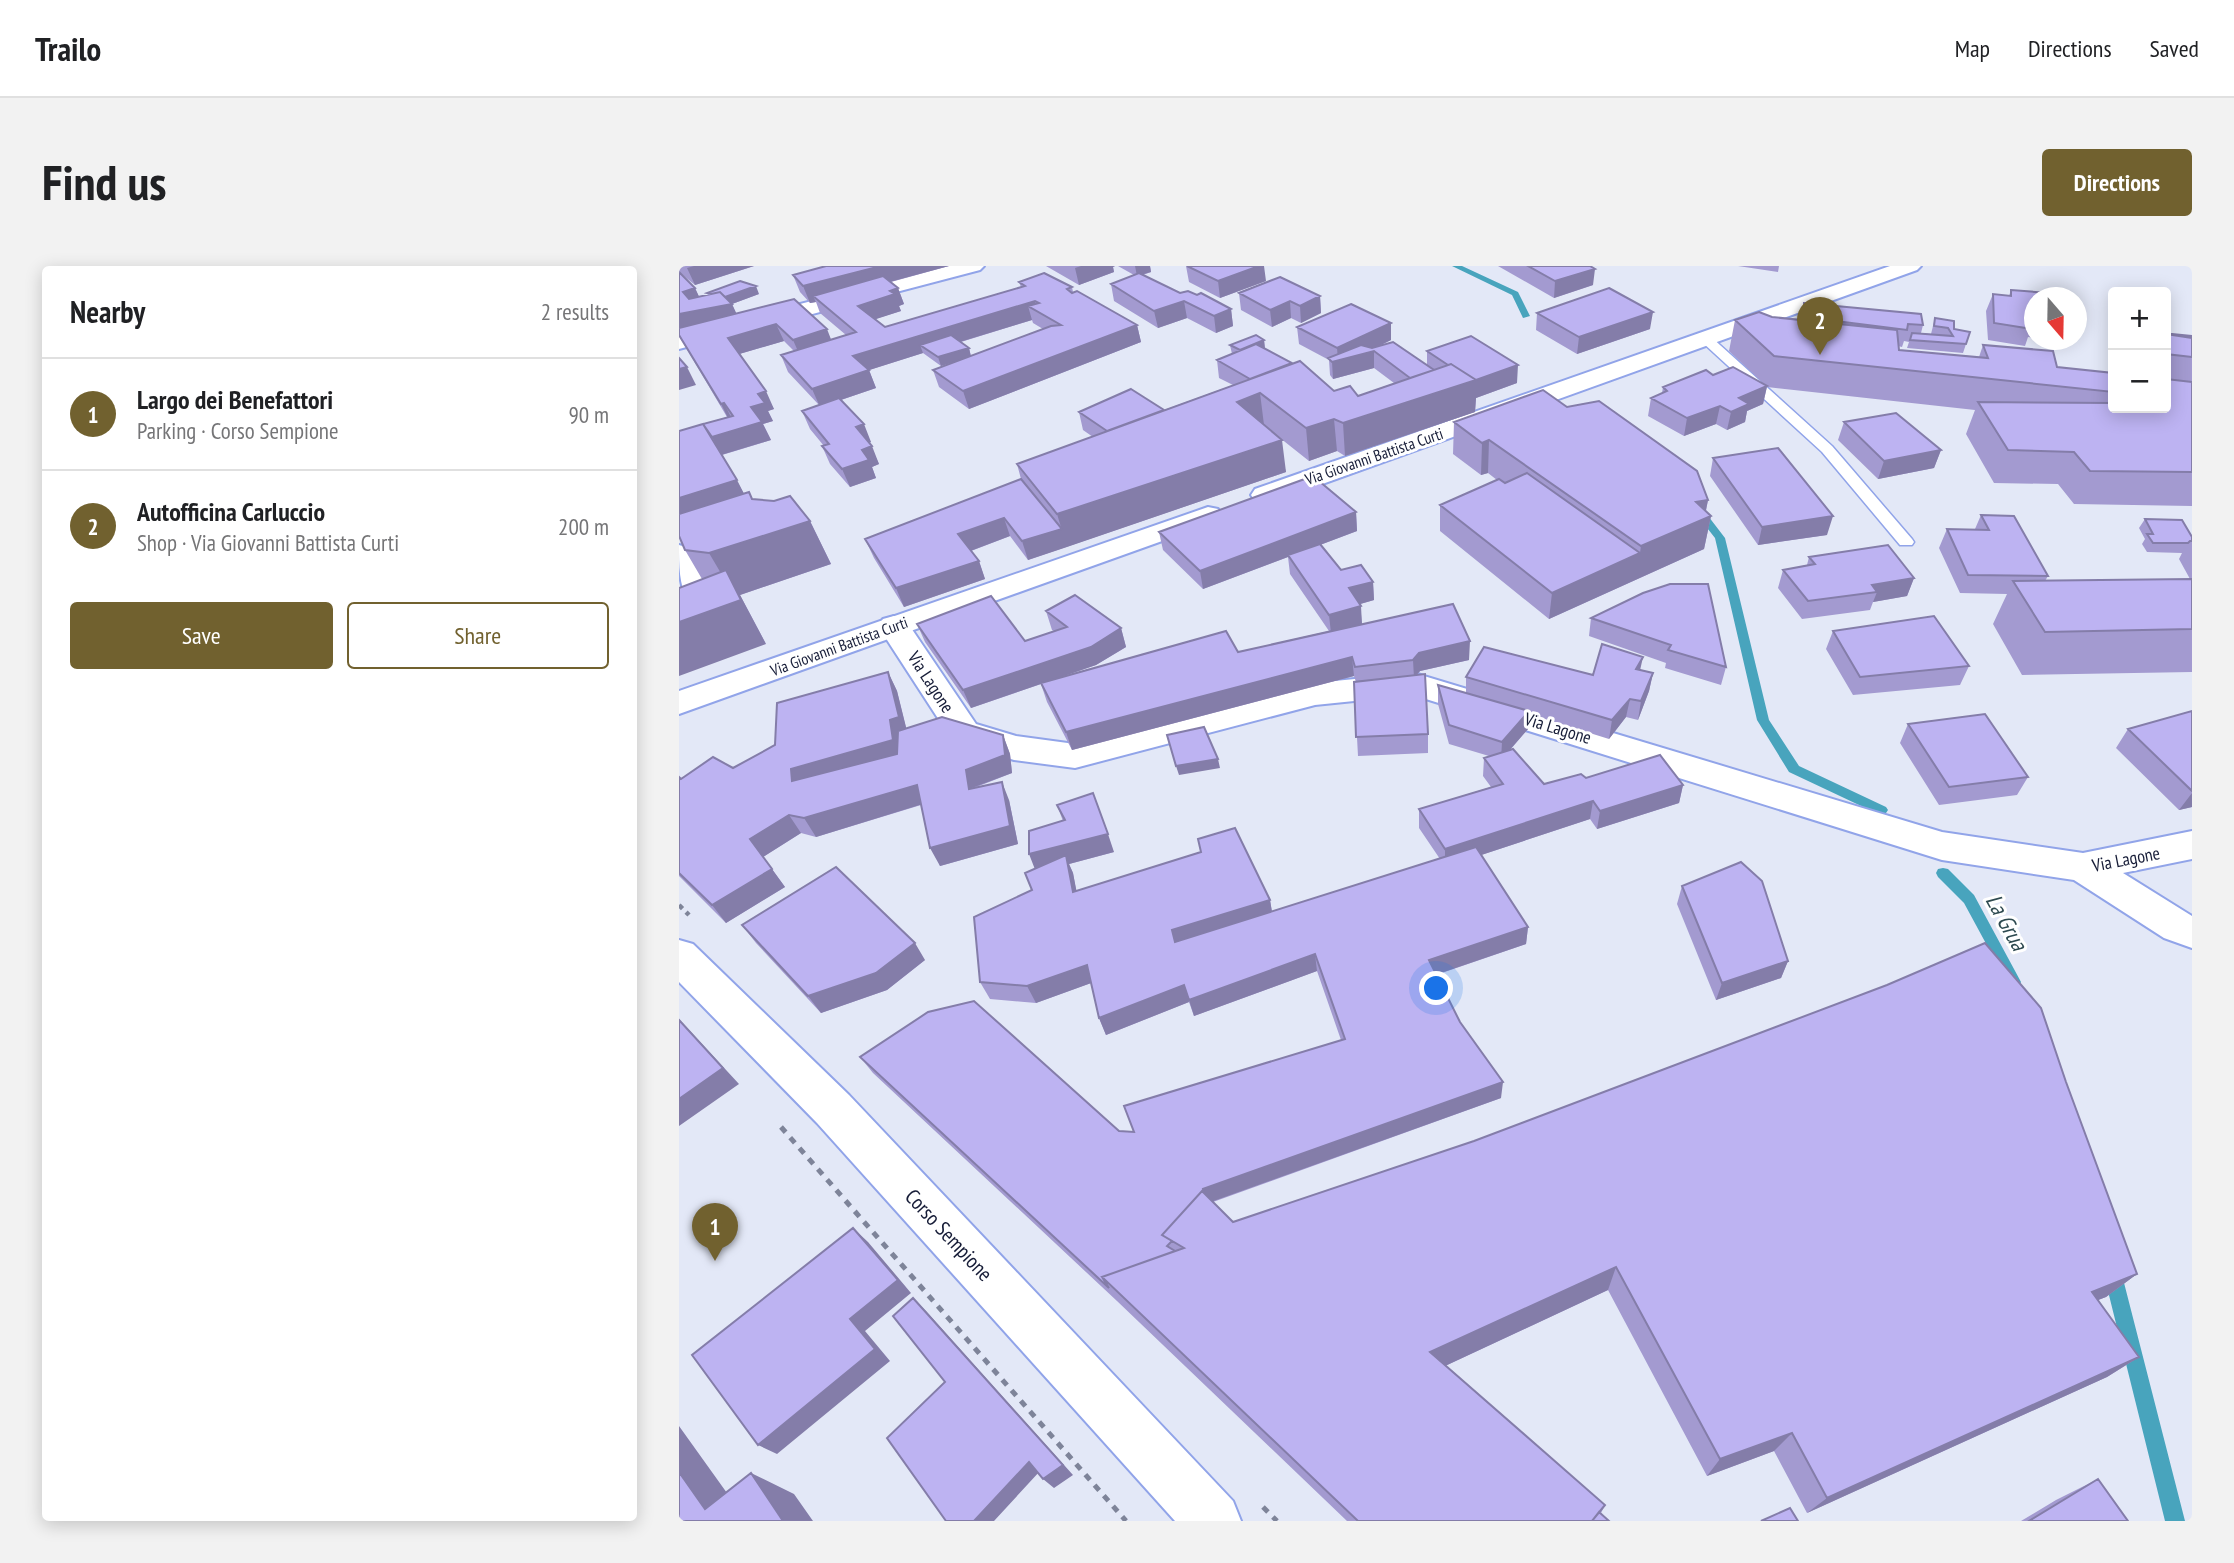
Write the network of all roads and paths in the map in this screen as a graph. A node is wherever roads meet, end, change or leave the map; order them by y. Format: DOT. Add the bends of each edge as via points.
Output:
graph roads {
  1 [pos="972,266"];
  2 [pos="1910,266"];
  3 [pos="1706,339"];
  4 [pos="679,342"];
  5 [pos="1906,542"];
  6 [pos="679,554"];
  7 [pos="699,595"];
  8 [pos="894,626"];
  9 [pos="679,703"];
  10 [pos="2192,845"];
  11 [pos="2083,867"];
  12 [pos="2192,932"];
  13 [pos="679,956"];
  14 [pos="773,1118"];
  15 [pos="1126,1521"];
  16 [pos="1213,1521"];
  1 -- 4 [label="street"];
  2 -- 3 [label="street, Via Giovanni Battista Curti"];
  3 -- 5 [label="lane" via="1827,449"];
  3 -- 8 [label="street, Via Giovanni Battista Curti"];
  6 -- 7 [label="street"];
  8 -- 9 [label="street, Via Giovanni Battista Curti"];
  8 -- 11 [label="street, Via Lagone" via="964,732 1014,748 1075,756 1315,694 1413,684 1942,846"];
  10 -- 11 [label="street, Via Lagone"];
  11 -- 12 [label="street"];
  13 -- 16 [label="street, Corso Sempione" via="833,1109"];
  14 -- 15 [label="path"];
}
